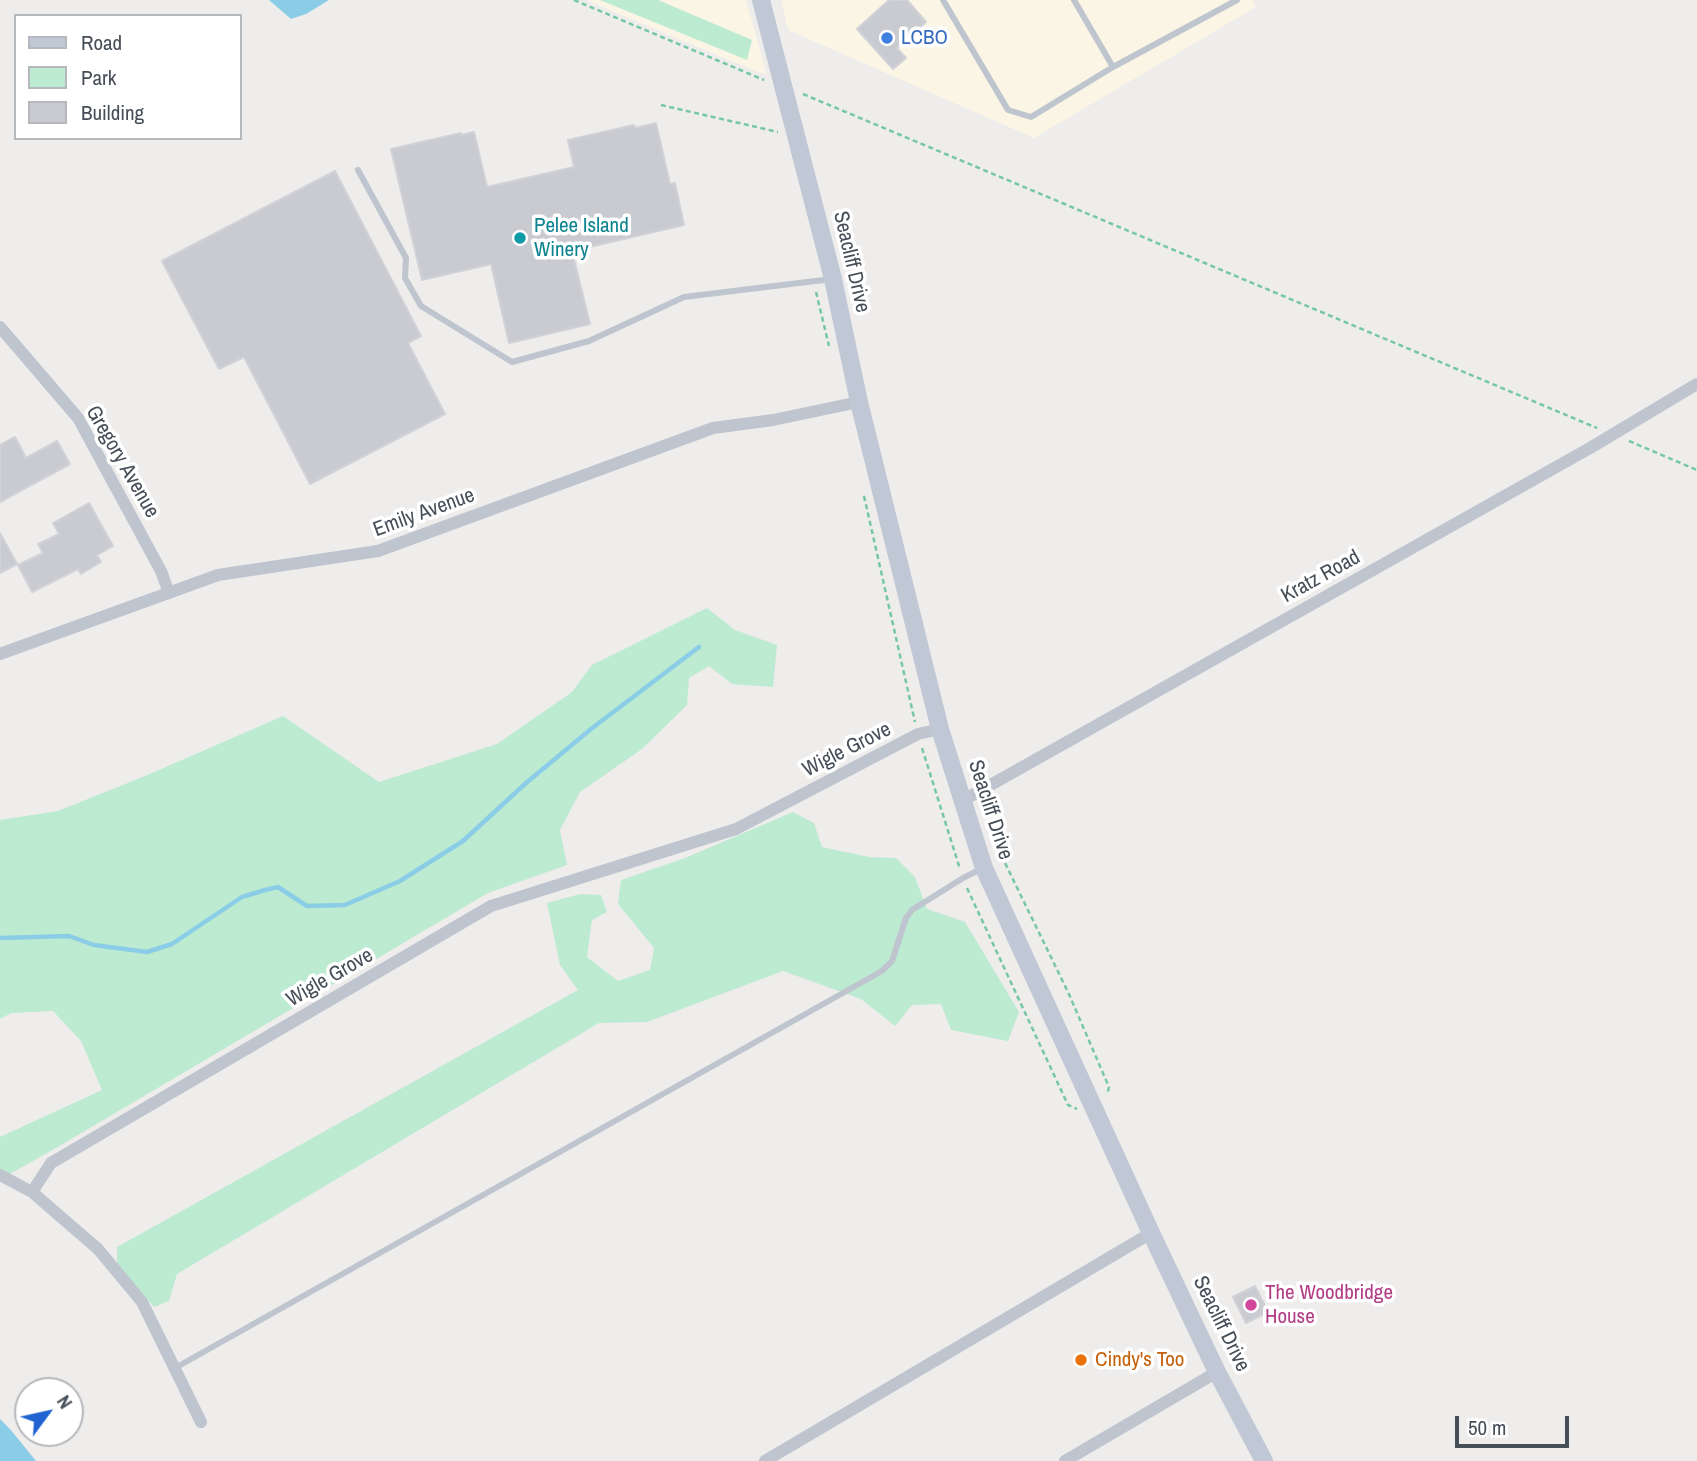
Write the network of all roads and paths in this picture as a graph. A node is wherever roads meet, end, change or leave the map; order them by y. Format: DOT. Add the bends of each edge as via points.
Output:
graph roads {
  1 [pos="573,0"];
  2 [pos="761,0"];
  3 [pos="943,0"];
  4 [pos="1074,0"];
  5 [pos="1237,0"];
  6 [pos="1113,67"];
  7 [pos="784,86"];
  8 [pos="661,106"];
  9 [pos="795,130"];
  10 [pos="358,170"];
  11 [pos="832,279"];
  12 [pos="0,327"];
  13 [pos="1697,384"];
  14 [pos="859,402"];
  15 [pos="1613,434"];
  16 [pos="1697,470"];
  17 [pos="169,593"];
  18 [pos="0,654"];
  19 [pos="940,729"];
  20 [pos="962,801"];
  21 [pos="982,819"];
  22 [pos="984,868"];
  23 [pos="1102,1120"];
  24 [pos="0,1175"];
  25 [pos="32,1192"];
  26 [pos="1152,1233"];
  27 [pos="175,1368"];
  28 [pos="1217,1372"];
  29 [pos="201,1422"];
  30 [pos="765,1461"];
  31 [pos="1065,1461"];
  32 [pos="1264,1461"];
  1 -- 7 [label="path"];
  2 -- 7 [label="main road, Seacliff Drive"];
  3 -- 6 [label="lane" via="1008,110 1031,117"];
  4 -- 6 [label="lane"];
  5 -- 6 [label="lane"];
  7 -- 9 [label="main road, Seacliff Drive"];
  7 -- 15 [label="path"];
  8 -- 9 [label="path" via="775,132"];
  9 -- 11 [label="main road, Seacliff Drive"];
  10 -- 11 [label="lane" via="406,258 405,278 421,306 512,362 589,341 684,297"];
  11 -- 14 [label="main road, Seacliff Drive"];
  12 -- 17 [label="street, Gregory Avenue" via="78,418 161,570"];
  13 -- 15 [label="street, Kratz Road"];
  14 -- 17 [label="street, Emily Avenue" via="713,428 378,551 218,575"];
  14 -- 19 [label="main road, Seacliff Drive"];
  15 -- 16 [label="path"];
  15 -- 20 [label="street, Kratz Road"];
  17 -- 18 [label="street, Emily Avenue"];
  19 -- 20 [label="main road, Seacliff Drive"];
  19 -- 25 [label="street, Wigle Grove" via="918,734 736,829 491,906 51,1164"];
  20 -- 22 [label="main road, Seacliff Drive"];
  21 -- 23 [label="path" via="992,828 1109,1087"];
  22 -- 23 [label="main road, Seacliff Drive"];
  22 -- 27 [label="lane" via="912,910 892,961 882,971"];
  23 -- 26 [label="main road, Seacliff Drive"];
  24 -- 25 [label="street"];
  25 -- 27 [label="street" via="98,1249 142,1302"];
  26 -- 28 [label="main road, Seacliff Drive"];
  26 -- 30 [label="street"];
  27 -- 29 [label="street"];
  28 -- 31 [label="street"];
  28 -- 32 [label="main road, Seacliff Drive"];
}
